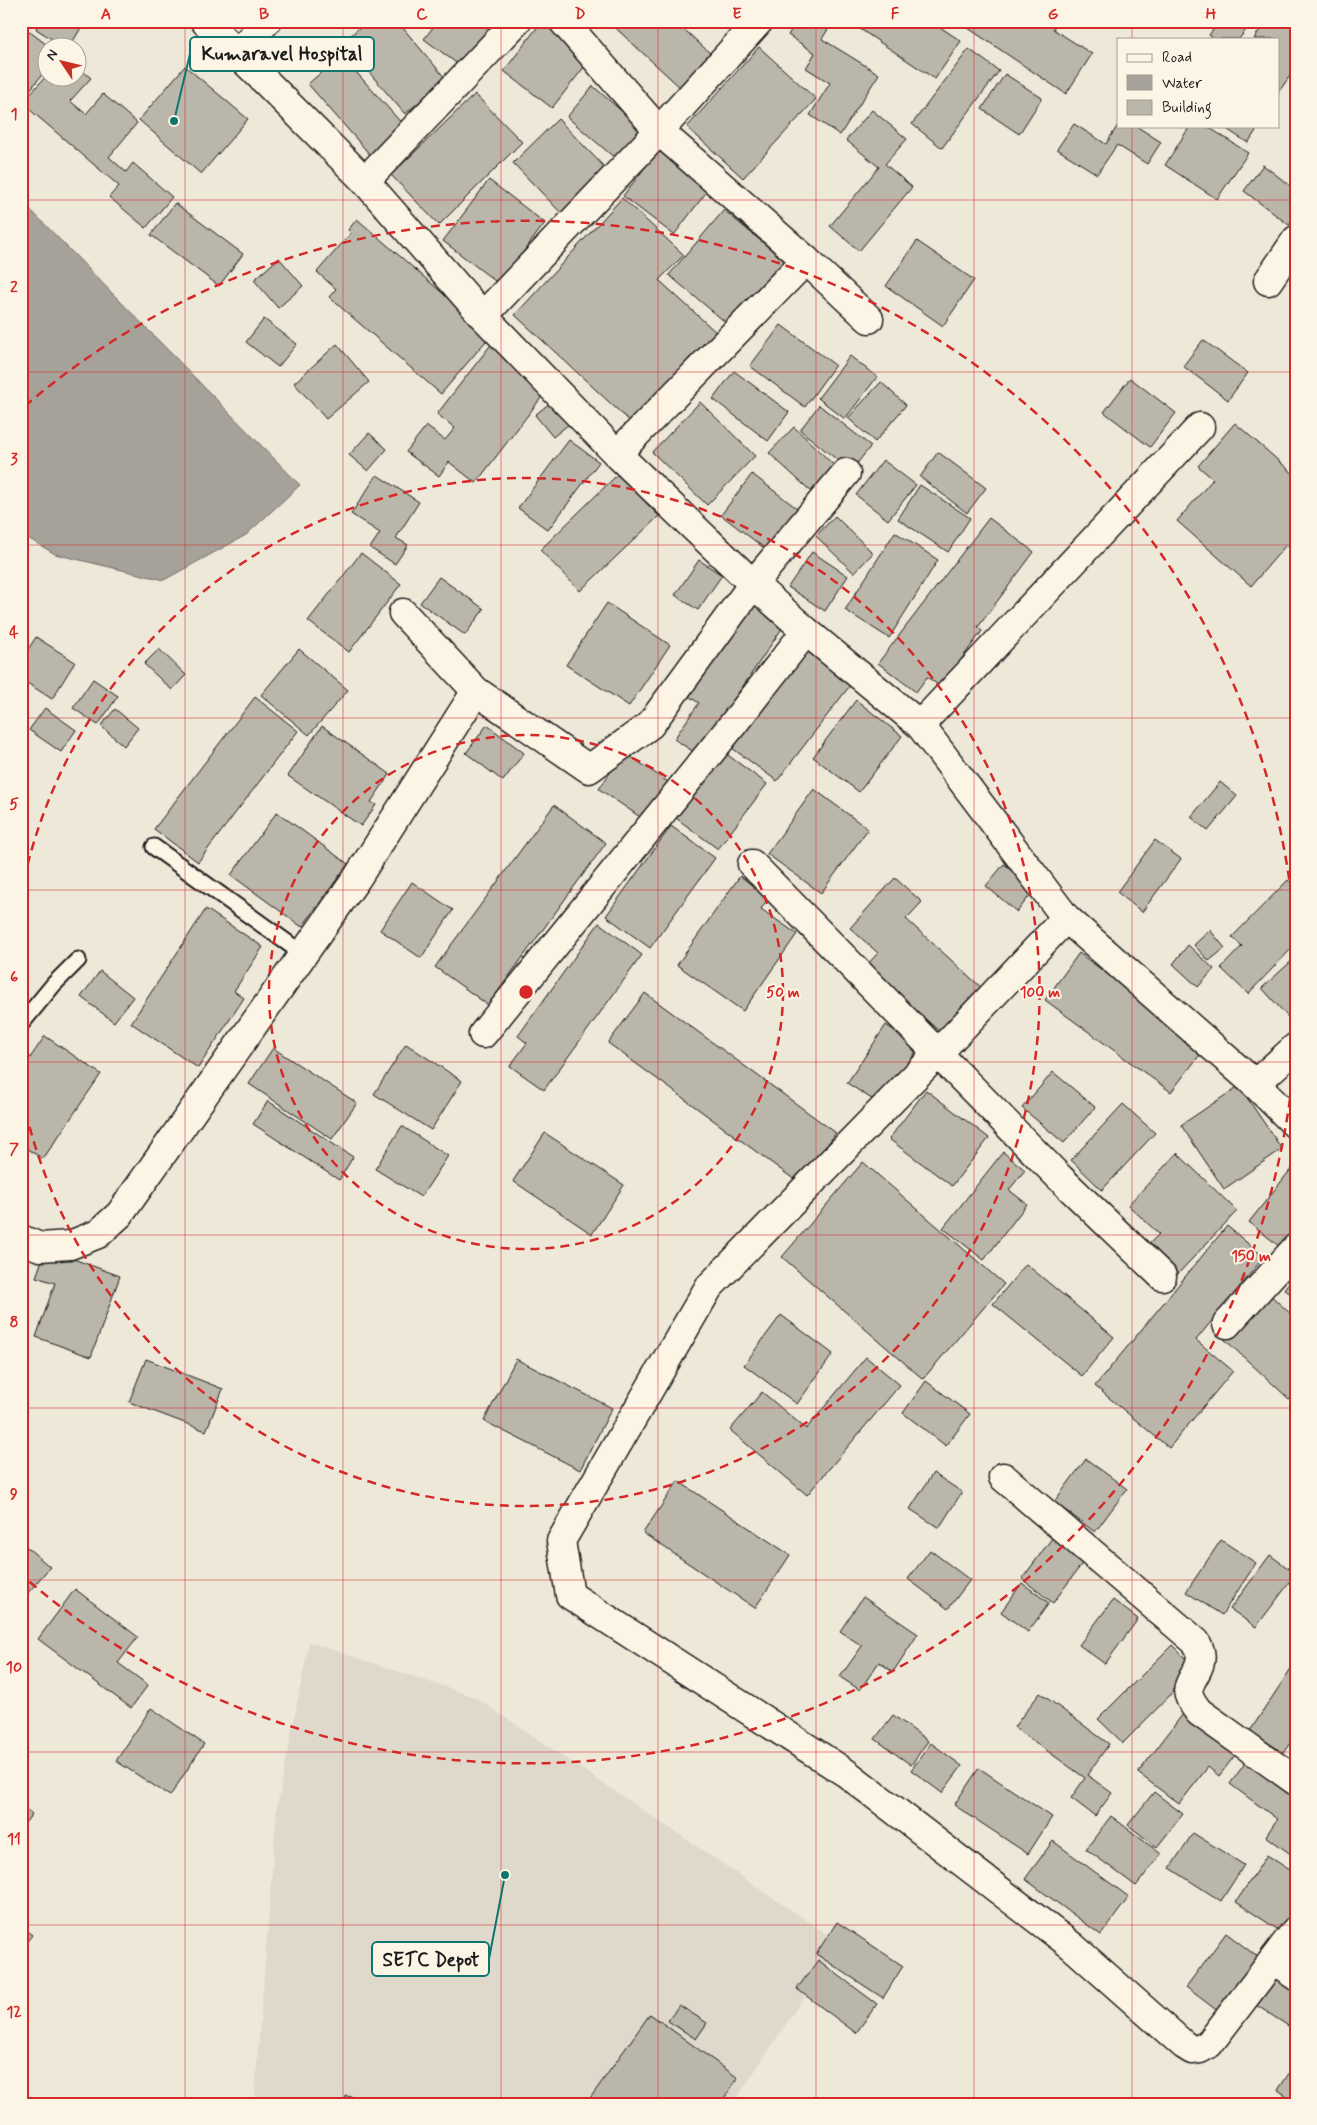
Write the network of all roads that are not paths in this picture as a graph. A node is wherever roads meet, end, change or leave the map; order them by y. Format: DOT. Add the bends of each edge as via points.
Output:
graph roads {
  1 [pos="205,21"];
  2 [pos="267,21"];
  3 [pos="517,21"];
  4 [pos="563,21"];
  5 [pos="759,21"];
  6 [pos="237,53"];
  7 [pos="659,131"];
  8 [pos="365,181"];
  9 [pos="1296,240"];
  10 [pos="806,260"];
  11 [pos="1268,281"];
  12 [pos="483,316"];
  13 [pos="869,319"];
  14 [pos="1200,427"];
  15 [pos="617,454"];
  16 [pos="846,473"];
  17 [pos="753,584"];
  18 [pos="403,613"];
  19 [pos="806,631"];
  20 [pos="476,691"];
  21 [pos="920,725"];
  22 [pos="154,847"];
  23 [pos="752,864"];
  24 [pos="1066,918"];
  25 [pos="303,954"];
  26 [pos="78,960"];
  27 [pos="21,1024"];
  28 [pos="484,1034"];
  29 [pos="1296,1047"];
  30 [pos="939,1052"];
  31 [pos="1255,1084"];
  32 [pos="1296,1125"];
  33 [pos="21,1239"];
  34 [pos="1296,1248"];
  35 [pos="1162,1276"];
  36 [pos="1227,1324"];
  37 [pos="1003,1477"];
  38 [pos="1296,1781"];
  39 [pos="1296,1930"];
  40 [pos="1273,1961"];
  41 [pos="1296,1976"];
  1 -- 6 [label="street"];
  2 -- 6 [label="street"];
  3 -- 8 [label="street"];
  4 -- 7 [label="street"];
  5 -- 7 [label="street"];
  6 -- 8 [label="street"];
  7 -- 10 [label="street"];
  7 -- 12 [label="street"];
  8 -- 12 [label="street"];
  9 -- 11 [label="street"];
  10 -- 13 [label="street"];
  10 -- 15 [label="street"];
  12 -- 15 [label="street"];
  14 -- 21 [label="street"];
  15 -- 17 [label="street"];
  16 -- 17 [label="street"];
  17 -- 19 [label="street"];
  17 -- 20 [label="street" via="650,725 589,769"];
  18 -- 20 [label="street"];
  19 -- 21 [label="street"];
  19 -- 28 [label="street"];
  20 -- 25 [label="street" via="357,878"];
  21 -- 24 [label="street"];
  22 -- 25 [label="lane"];
  23 -- 30 [label="street"];
  24 -- 30 [label="street"];
  24 -- 31 [label="street"];
  25 -- 33 [label="street" via="120,1214 98,1234 70,1246 40,1247"];
  26 -- 27 [label="lane"];
  29 -- 31 [label="street"];
  30 -- 35 [label="street" via="1060,1178"];
  30 -- 40 [label="street" via="709,1287 561,1541 570,1595 846,1773 1072,1946 1192,2050 1209,2044"];
  31 -- 32 [label="street"];
  34 -- 36 [label="street"];
  37 -- 38 [label="street" via="1196,1642 1202,1651 1201,1661 1189,1686 1189,1697 1199,1712"];
  39 -- 40 [label="street"];
  40 -- 41 [label="street"];
}
